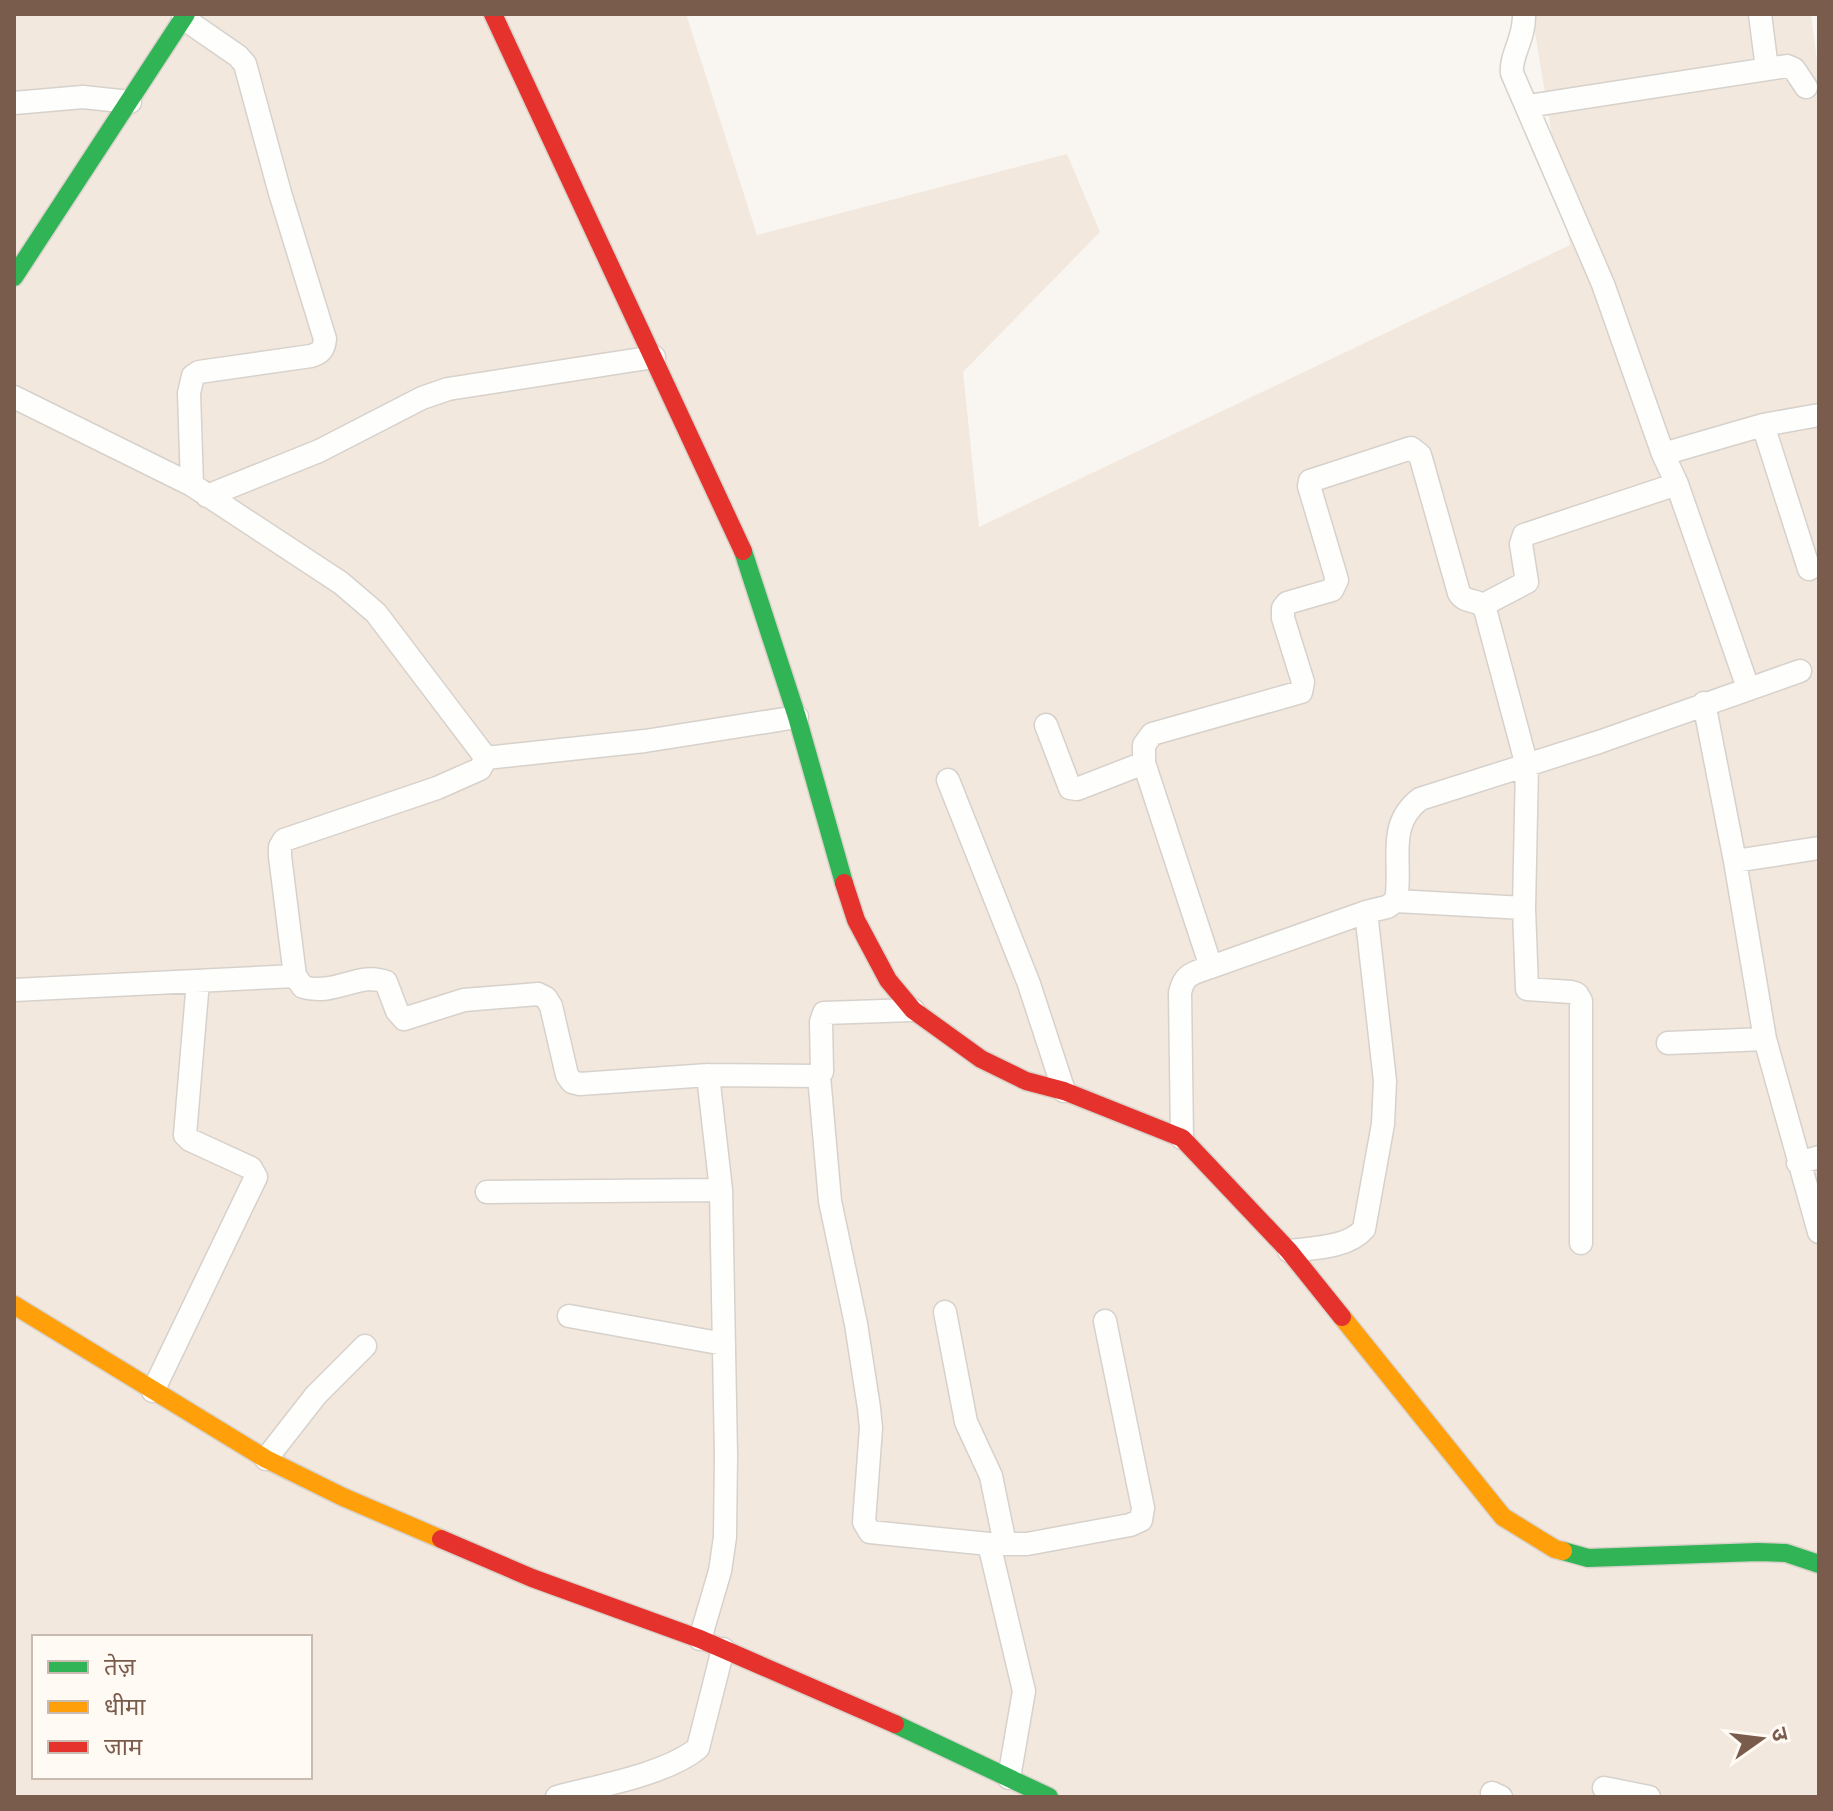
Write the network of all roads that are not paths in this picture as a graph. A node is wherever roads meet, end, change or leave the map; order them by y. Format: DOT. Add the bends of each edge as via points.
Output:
graph roads {
  1 [pos="493,14"];
  2 [pos="1524,14"];
  3 [pos="1760,14"];
  4 [pos="184,16"];
  5 [pos="1767,69"];
  6 [pos="1806,87"];
  7 [pos="130,102"];
  8 [pos="14,103"];
  9 [pos="1528,106"];
  10 [pos="14,277"];
  11 [pos="654,357"];
  12 [pos="14,397"];
  13 [pos="1819,415"];
  14 [pos="1763,425"];
  15 [pos="1663,454"];
  16 [pos="1677,484"];
  17 [pos="199,490"];
  18 [pos="1809,569"];
  19 [pos="1483,605"];
  20 [pos="1800,671"];
  21 [pos="1748,688"];
  22 [pos="1704,703"];
  23 [pos="797,717"];
  24 [pos="1046,725"];
  25 [pos="486,758"];
  26 [pos="1144,763"];
  27 [pos="1527,766"];
  28 [pos="948,780"];
  29 [pos="1819,848"];
  30 [pos="1735,861"];
  31 [pos="1396,901"];
  32 [pos="1524,908"];
  33 [pos="1366,912"];
  34 [pos="1211,967"];
  35 [pos="295,976"];
  36 [pos="198,981"];
  37 [pos="14,990"];
  38 [pos="913,1010"];
  39 [pos="1765,1039"];
  40 [pos="1668,1043"];
  41 [pos="708,1075"];
  42 [pos="819,1076"];
  43 [pos="1064,1091"];
  44 [pos="1182,1138"];
  45 [pos="1808,1160"];
  46 [pos="721,1190"];
  47 [pos="487,1192"];
  48 [pos="1819,1232"];
  49 [pos="1581,1243"];
  50 [pos="1289,1251"];
  51 [pos="14,1305"];
  52 [pos="945,1312"];
  53 [pos="569,1316"];
  54 [pos="1105,1321"];
  55 [pos="724,1344"];
  56 [pos="365,1346"];
  57 [pos="153,1391"];
  58 [pos="266,1459"];
  59 [pos="997,1544"];
  60 [pos="1819,1564"];
  61 [pos="700,1639"];
  62 [pos="723,1649"];
  63 [pos="1015,1786"];
  64 [pos="1604,1788"];
  65 [pos="607,1790"];
  66 [pos="557,1797"];
  67 [pos="1049,1797"];
  68 [pos="1649,1797"];
  1 -- 11 [label="main road"];
  2 -- 9 [label="street" via="1525,28 1511,67"];
  3 -- 5 [label="street"];
  4 -- 7 [label="main road"];
  4 -- 17 [label="street" via="245,64 325,339 324,348 311,356 193,376 189,393"];
  5 -- 6 [label="street" via="1794,69"];
  5 -- 9 [label="street"];
  7 -- 8 [label="street" via="83,97"];
  7 -- 10 [label="main road"];
  9 -- 15 [label="street" via="1603,284"];
  11 -- 17 [label="street" via="448,389 319,451"];
  11 -- 23 [label="main road" via="740,541"];
  12 -- 17 [label="street"];
  13 -- 14 [label="street"];
  14 -- 15 [label="street"];
  14 -- 18 [label="street"];
  15 -- 16 [label="street"];
  16 -- 19 [label="street" via="1524,535 1527,582"];
  16 -- 21 [label="street"];
  17 -- 25 [label="street" via="341,583 376,613"];
  19 -- 26 [label="street" via="1459,593 1416,450 1312,479 1309,486 1337,580 1332,590 1283,608 1304,688 1295,695 1152,734 1144,745"];
  19 -- 27 [label="street"];
  20 -- 21 [label="street"];
  21 -- 22 [label="street"];
  22 -- 27 [label="street"];
  22 -- 30 [label="street"];
  23 -- 25 [label="street"];
  23 -- 38 [label="main road" via="856,920 888,980"];
  24 -- 26 [label="street" via="1070,788"];
  25 -- 35 [label="street" via="480,769 437,788 284,840 280,856"];
  26 -- 34 [label="street"];
  27 -- 31 [label="street" via="1420,799 1406,810 1398,828"];
  27 -- 32 [label="street"];
  28 -- 43 [label="street" via="1029,984"];
  29 -- 30 [label="street"];
  30 -- 39 [label="street"];
  31 -- 32 [label="street"];
  31 -- 33 [label="street"];
  32 -- 49 [label="street" via="1527,989 1571,992 1581,1001"];
  33 -- 34 [label="street"];
  33 -- 50 [label="street" via="1385,1081 1383,1124 1364,1229 1331,1245"];
  34 -- 44 [label="street" via="1182,981"];
  35 -- 36 [label="street"];
  35 -- 41 [label="street" via="303,987 327,990 376,977 386,982 404,1019 464,1000 538,994 551,1006 572,1082"];
  36 -- 37 [label="street"];
  36 -- 57 [label="street" via="185,1135 251,1168 256,1177"];
  38 -- 42 [label="street" via="824,1013"];
  38 -- 43 [label="main road" via="981,1059 1026,1081"];
  39 -- 40 [label="street"];
  39 -- 45 [label="street"];
  41 -- 42 [label="street"];
  41 -- 46 [label="street"];
  42 -- 59 [label="street" via="830,1201 869,1408 864,1522 877,1534"];
  43 -- 44 [label="main road"];
  44 -- 50 [label="main road"];
  45 -- 48 [label="street"];
  46 -- 47 [label="street"];
  46 -- 55 [label="street"];
  50 -- 60 [label="main road" via="1503,1517 1555,1549 1588,1558 1786,1553"];
  51 -- 57 [label="main road"];
  52 -- 59 [label="street" via="966,1422 991,1476"];
  53 -- 55 [label="street"];
  54 -- 59 [label="street" via="1143,1516 1130,1525 1048,1541"];
  55 -- 61 [label="street" via="725,1537"];
  56 -- 58 [label="street" via="316,1395"];
  57 -- 58 [label="main road"];
  58 -- 61 [label="main road" via="478,1556"];
  59 -- 63 [label="street" via="1024,1691"];
  61 -- 62 [label="main road"];
  62 -- 63 [label="main road" via="870,1712"];
  62 -- 65 [label="street" via="698,1748"];
  63 -- 67 [label="main road"];
  64 -- 68 [label="street"];
  65 -- 66 [label="street"];
}
